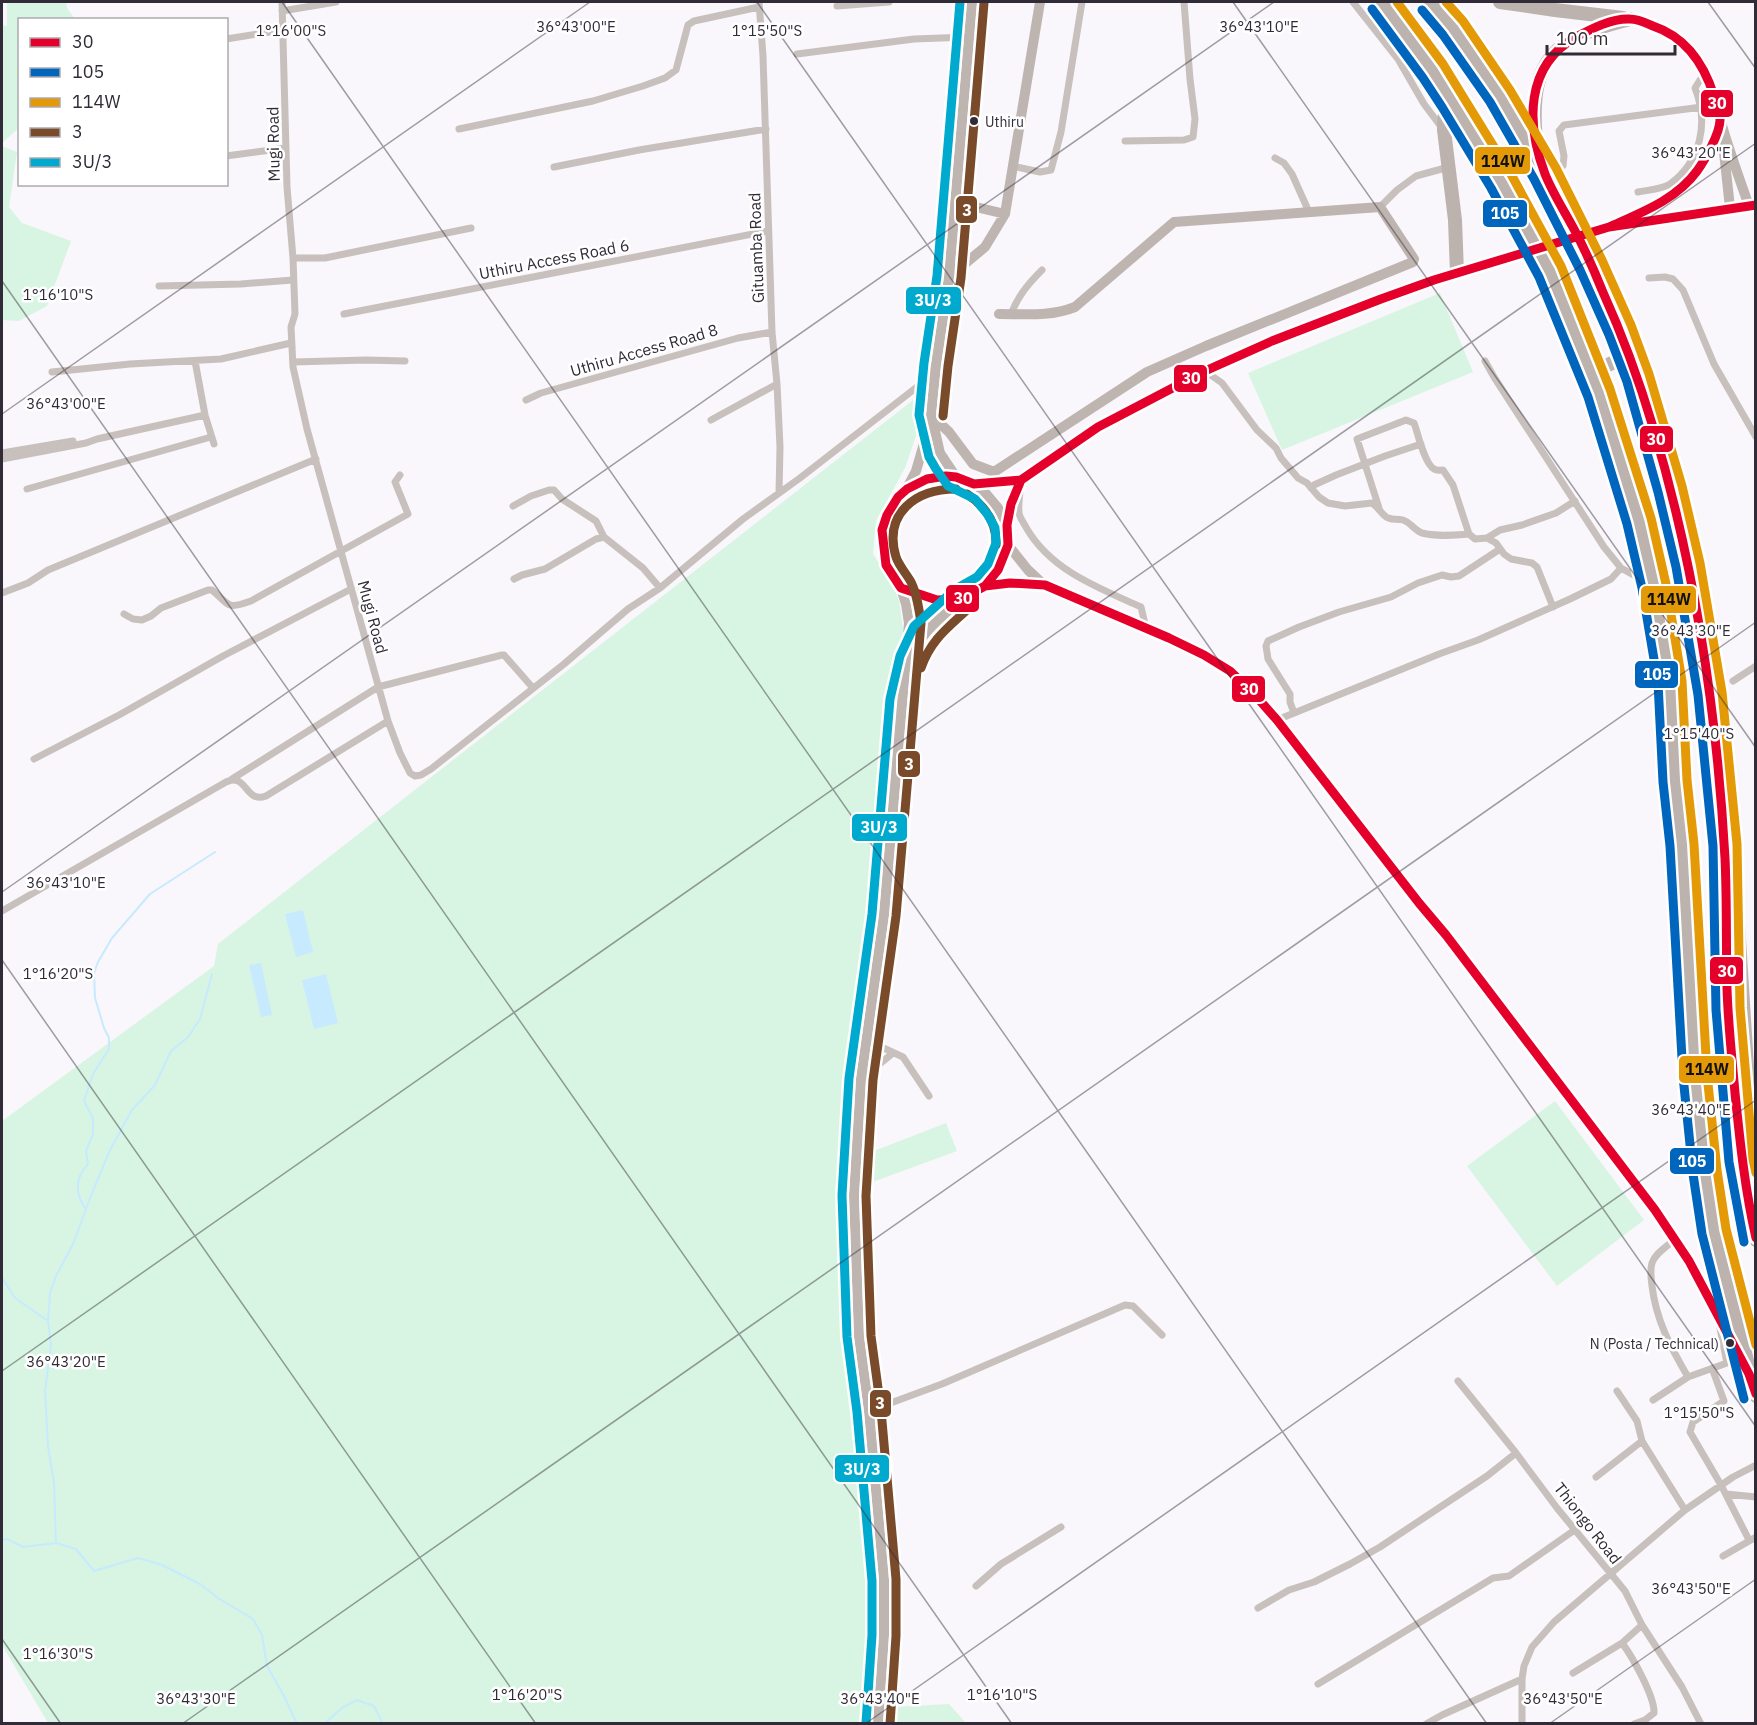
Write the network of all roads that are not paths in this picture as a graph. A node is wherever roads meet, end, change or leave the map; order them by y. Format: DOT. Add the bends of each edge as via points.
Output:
graph roads {
  1 [pos="282,2"];
  2 [pos="336,2"];
  3 [pos="889,2"];
  4 [pos="972,2"];
  5 [pos="1040,2"];
  6 [pos="1082,2"];
  7 [pos="1184,2"];
  8 [pos="1353,2"];
  9 [pos="1382,2"];
  10 [pos="1431,2"];
  11 [pos="1500,2"];
  12 [pos="759,4"];
  13 [pos="837,6"];
  14 [pos="282,11"];
  15 [pos="1630,19"];
  16 [pos="283,30"];
  17 [pos="968,37"];
  18 [pos="228,39"];
  19 [pos="797,54"];
  20 [pos="1708,76"];
  21 [pos="1452,101"];
  22 [pos="1702,107"];
  23 [pos="1721,122"];
  24 [pos="459,129"];
  25 [pos="765,129"];
  26 [pos="1444,130"];
  27 [pos="1125,141"];
  28 [pos="1527,142"];
  29 [pos="286,148"];
  30 [pos="228,156"];
  31 [pos="1275,158"];
  32 [pos="1012,166"];
  33 [pos="1492,166"];
  34 [pos="554,167"];
  35 [pos="1449,167"];
  36 [pos="1545,173"];
  37 [pos="1638,192"];
  38 [pos="955,202"];
  39 [pos="1752,206"];
  40 [pos="1380,207"];
  41 [pos="1730,208"];
  42 [pos="1309,212"];
  43 [pos="1005,214"];
  44 [pos="1609,227"];
  45 [pos="471,228"];
  46 [pos="768,231"];
  47 [pos="293,258"];
  48 [pos="1042,270"];
  49 [pos="1458,273"];
  50 [pos="949,277"];
  51 [pos="1649,278"];
  52 [pos="293,280"];
  53 [pos="159,286"];
  54 [pos="344,314"];
  55 [pos="999,314"];
  56 [pos="1011,314"];
  57 [pos="772,332"];
  58 [pos="291,343"];
  59 [pos="1629,356"];
  60 [pos="405,361"];
  61 [pos="1485,361"];
  62 [pos="195,362"];
  63 [pos="294,362"];
  64 [pos="936,365"];
  65 [pos="1205,371"];
  66 [pos="52,372"];
  67 [pos="1591,372"];
  68 [pos="777,384"];
  69 [pos="1117,391"];
  70 [pos="526,400"];
  71 [pos="1128,410"];
  72 [pos="931,412"];
  73 [pos="205,415"];
  74 [pos="711,420"];
  75 [pos="1755,437"];
  76 [pos="97,439"];
  77 [pos="1421,444"];
  78 [pos="2,453"];
  79 [pos="2,459"];
  80 [pos="316,459"];
  81 [pos="1366,465"];
  82 [pos="400,475"];
  83 [pos="956,477"];
  84 [pos="1021,480"];
  85 [pos="974,484"];
  86 [pos="1311,488"];
  87 [pos="27,489"];
  88 [pos="907,489"];
  89 [pos="779,493"];
  90 [pos="1575,501"];
  91 [pos="513,506"];
  92 [pos="1379,508"];
  93 [pos="1007,525"];
  94 [pos="1469,534"];
  95 [pos="604,537"];
  96 [pos="1487,538"];
  97 [pos="1008,545"];
  98 [pos="1500,549"];
  99 [pos="340,553"];
  100 [pos="1621,568"];
  101 [pos="514,579"];
  102 [pos="1045,585"];
  103 [pos="985,586"];
  104 [pos="1654,586"];
  105 [pos="660,588"];
  106 [pos="901,588"];
  107 [pos="351,589"];
  108 [pos="2,593"];
  109 [pos="961,599"];
  110 [pos="1552,607"];
  111 [pos="124,614"];
  112 [pos="1146,628"];
  113 [pos="1755,666"];
  114 [pos="1733,681"];
  115 [pos="378,687"];
  116 [pos="533,688"];
  117 [pos="902,700"];
  118 [pos="1294,713"];
  119 [pos="1277,720"];
  120 [pos="388,721"];
  121 [pos="34,759"];
  122 [pos="232,779"];
  123 [pos="1725,845"];
  124 [pos="2,911"];
  125 [pos="866,1040"];
  126 [pos="893,1053"];
  127 [pos="861,1079"];
  128 [pos="929,1096"];
  129 [pos="1755,1165"];
  130 [pos="1675,1239"];
  131 [pos="1755,1240"];
  132 [pos="1717,1313"];
  133 [pos="1162,1335"];
  134 [pos="1712,1368"];
  135 [pos="1749,1374"];
  136 [pos="1688,1377"];
  137 [pos="1458,1381"];
  138 [pos="1617,1391"];
  139 [pos="1755,1396"];
  140 [pos="1653,1400"];
  141 [pos="868,1411"];
  142 [pos="1642,1441"];
  143 [pos="1516,1453"];
  144 [pos="1755,1465"];
  145 [pos="1596,1477"];
  146 [pos="1721,1485"];
  147 [pos="1726,1494"];
  148 [pos="1755,1497"];
  149 [pos="1685,1510"];
  150 [pos="1061,1527"];
  151 [pos="1576,1529"];
  152 [pos="1752,1538"];
  153 [pos="1723,1556"];
  154 [pos="1610,1574"];
  155 [pos="976,1586"];
  156 [pos="1258,1608"];
  157 [pos="1642,1625"];
  158 [pos="1622,1643"];
  159 [pos="1573,1673"];
  160 [pos="1522,1679"];
  161 [pos="1318,1684"];
  162 [pos="878,1724"];
  163 [pos="1426,1724"];
  164 [pos="1521,1724"];
  165 [pos="1634,1724"];
  166 [pos="1701,1724"];
  1 -- 14 [label="street, Mugi Road"];
  2 -- 14 [label="street"];
  3 -- 13 [label="street"];
  4 -- 17 [label="street"];
  5 -- 32 [label="street"];
  6 -- 32 [label="street" via="1051,170 1040,172"];
  7 -- 27 [label="street" via="1195,119 1193,136 1184,140"];
  8 -- 26 [label="street" via="1398,59"];
  9 -- 21 [label="highway"];
  10 -- 28 [label="highway" via="1493,86"];
  11 -- 15 [label="highway"];
  12 -- 24 [label="street" via="688,25 676,70 666,78 593,101"];
  12 -- 25 [label="street, Gituamba Road"];
  14 -- 16 [label="street, Mugi Road"];
  15 -- 20 [label="street" via="1673,34 1699,59"];
  15 -- 36 [label="highway" via="1576,37 1560,48 1539,74 1536,136"];
  16 -- 18 [label="street"];
  16 -- 29 [label="street, Mugi Road"];
  17 -- 19 [label="street" via="914,39"];
  17 -- 38 [label="street"];
  20 -- 22 [label="street" via="1695,88"];
  20 -- 23 [label="street"];
  21 -- 26 [label="highway" via="1444,116"];
  21 -- 33 [label="highway"];
  22 -- 36 [label="street" via="1564,125 1559,131 1563,166"];
  22 -- 37 [label="street" via="1699,143 1689,165 1668,186"];
  23 -- 39 [label="street"];
  23 -- 41 [label="street"];
  23 -- 44 [label="street" via="1697,171 1676,194"];
  25 -- 34 [label="street"];
  25 -- 46 [label="street, Gituamba Road"];
  26 -- 35 [label="highway"];
  28 -- 33 [label="highway"];
  28 -- 36 [label="highway"];
  29 -- 30 [label="street"];
  29 -- 47 [label="street, Mugi Road"];
  31 -- 42 [label="street" via="1292,174"];
  32 -- 43 [label="street"];
  33 -- 67 [label="highway" via="1550,272"];
  35 -- 40 [label="street" via="1416,176"];
  35 -- 49 [label="highway"];
  36 -- 59 [label="highway" via="1591,264"];
  38 -- 43 [label="street"];
  38 -- 50 [label="street"];
  39 -- 41 [label="street"];
  40 -- 42 [label="street"];
  40 -- 69 [label="street" via="1413,262 1206,346 1147,372"];
  41 -- 44 [label="street"];
  42 -- 56 [label="street" via="1174,222 1075,307 1061,313"];
  43 -- 50 [label="street" via="985,247"];
  44 -- 49 [label="street, bridge"];
  45 -- 47 [label="street" via="325,258"];
  46 -- 54 [label="street, Uthiru Access Road 6"];
  46 -- 57 [label="street, Gituamba Road"];
  47 -- 52 [label="street, Mugi Road"];
  48 -- 56 [label="street" via="1023,290"];
  49 -- 65 [label="street" via="1341,314"];
  50 -- 64 [label="street"];
  51 -- 75 [label="street" via="1673,279 1683,290 1714,364"];
  52 -- 53 [label="street"];
  52 -- 58 [label="street, Mugi Road" via="295,314"];
  55 -- 56 [label="street"];
  57 -- 68 [label="street, Gituamba Road"];
  57 -- 70 [label="street, Uthiru Access Road 8"];
  58 -- 62 [label="street"];
  58 -- 63 [label="street, Mugi Road"];
  59 -- 67 [label="highway"];
  59 -- 123 [label="highway" via="1654,430 1688,565 1710,693"];
  60 -- 63 [label="street"];
  61 -- 90 [label="street"];
  62 -- 66 [label="street"];
  62 -- 73 [label="street"];
  63 -- 80 [label="street, Mugi Road"];
  64 -- 72 [label="street"];
  64 -- 89 [label="street, Mugi Road" via="917,387"];
  65 -- 71 [label="street"];
  65 -- 86 [label="street" via="1222,383 1257,430"];
  67 -- 104 [label="highway" via="1630,489"];
  68 -- 74 [label="street"];
  68 -- 89 [label="street, Gituamba Road"];
  69 -- 71 [label="street"];
  69 -- 72 [label="street" via="994,472 973,464"];
  71 -- 84 [label="street"];
  72 -- 83 [label="street" via="940,453"];
  72 -- 88 [label="street" via="916,471"];
  73 -- 76 [label="street"];
  73 -- 87 [label="street" via="213,441"];
  76 -- 78 [label="street"];
  76 -- 79 [label="street"];
  77 -- 81 [label="street"];
  77 -- 81 [label="street" via="1414,423 1406,420 1357,439"];
  77 -- 94 [label="street" via="1431,466 1443,470 1453,485"];
  80 -- 99 [label="street, Mugi Road"];
  80 -- 108 [label="street" via="48,570"];
  81 -- 86 [label="street"];
  81 -- 92 [label="street"];
  82 -- 99 [label="street" via="395,482 408,514"];
  83 -- 85 [label="street"];
  83 -- 88 [label="street" via="927,478"];
  84 -- 85 [label="street"];
  84 -- 93 [label="street"];
  84 -- 112 [label="street" via="1019,513 1047,553 1091,585 1141,607"];
  85 -- 93 [label="street" via="994,503"];
  86 -- 92 [label="street" via="1328,503 1345,506 1372,502"];
  88 -- 106 [label="street" via="887,515 882,530 886,565"];
  89 -- 105 [label="street, Mugi Road"];
  90 -- 96 [label="street" via="1556,513 1500,530"];
  90 -- 100 [label="street"];
  91 -- 95 [label="street" via="554,490 596,521"];
  92 -- 94 [label="street" via="1388,519 1406,520 1421,532"];
  93 -- 97 [label="street"];
  94 -- 96 [label="street" via="1475,539"];
  95 -- 101 [label="street" via="545,569"];
  95 -- 105 [label="street" via="643,568"];
  96 -- 98 [label="street"];
  97 -- 102 [label="street"];
  97 -- 103 [label="street" via="998,570"];
  98 -- 110 [label="street" via="1511,559 1537,567"];
  98 -- 118 [label="street" via="1459,576 1442,575 1418,583 1391,597 1339,612 1268,641 1268,659 1290,694"];
  99 -- 107 [label="street, Mugi Road"];
  99 -- 111 [label="street" via="236,607 208,590 161,608 142,620"];
  100 -- 104 [label="street"];
  100 -- 110 [label="street" via="1611,579"];
  102 -- 103 [label="street"];
  102 -- 112 [label="street"];
  103 -- 109 [label="street"];
  104 -- 135 [label="highway" via="1670,682 1695,1075 1705,1172 1714,1231"];
  105 -- 116 [label="street, Mugi Road" via="628,609"];
  106 -- 109 [label="street" via="937,600"];
  106 -- 117 [label="street" via="909,623"];
  107 -- 115 [label="street, Mugi Road"];
  107 -- 121 [label="street"];
  109 -- 117 [label="street" via="924,633 911,660"];
  110 -- 118 [label="street"];
  112 -- 119 [label="street" via="1230,671"];
  113 -- 114 [label="street"];
  115 -- 116 [label="street" via="504,655"];
  115 -- 120 [label="street, Mugi Road"];
  115 -- 122 [label="street"];
  116 -- 120 [label="street, Mugi Road" via="421,775 410,773"];
  117 -- 125 [label="street" via="884,915"];
  118 -- 119 [label="street"];
  119 -- 130 [label="street" via="1446,935"];
  120 -- 122 [label="street" via="261,798"];
  122 -- 124 [label="street"];
  123 -- 129 [label="highway" via="1736,892"];
  123 -- 131 [label="highway" via="1728,1009 1741,1161"];
  125 -- 126 [label="street"];
  125 -- 127 [label="street"];
  126 -- 127 [label="street"];
  126 -- 128 [label="street" via="903,1057"];
  127 -- 141 [label="street" via="854,1230 859,1337"];
  130 -- 132 [label="street"];
  130 -- 136 [label="street" via="1652,1262 1652,1284 1663,1332"];
  132 -- 134 [label="street" via="1727,1363"];
  132 -- 135 [label="street"];
  133 -- 141 [label="street" via="1133,1306 1125,1305 950,1381"];
  134 -- 136 [label="street"];
  134 -- 146 [label="street" via="1724,1401 1693,1422 1690,1432"];
  135 -- 139 [label="highway"];
  136 -- 140 [label="street"];
  137 -- 143 [label="street, Thiongo Road"];
  138 -- 142 [label="street" via="1637,1421"];
  141 -- 162 [label="street" via="884,1580"];
  142 -- 145 [label="street"];
  142 -- 149 [label="street"];
  143 -- 151 [label="street, Thiongo Road"];
  143 -- 156 [label="street" via="1380,1547"];
  144 -- 146 [label="street"];
  146 -- 147 [label="street"];
  146 -- 149 [label="street"];
  147 -- 148 [label="street"];
  147 -- 152 [label="street"];
  149 -- 154 [label="street"];
  150 -- 155 [label="street" via="1001,1564"];
  151 -- 154 [label="street, Thiongo Road"];
  151 -- 161 [label="street" via="1509,1576 1493,1578"];
  152 -- 153 [label="street"];
  154 -- 157 [label="street, Thiongo Road" via="1625,1591"];
  154 -- 160 [label="street" via="1554,1622 1532,1647"];
  157 -- 158 [label="street"];
  157 -- 166 [label="street, Thiongo Road"];
  158 -- 159 [label="street"];
  158 -- 165 [label="street" via="1654,1708 1654,1713"];
  160 -- 163 [label="street"];
  160 -- 164 [label="street"];
}
